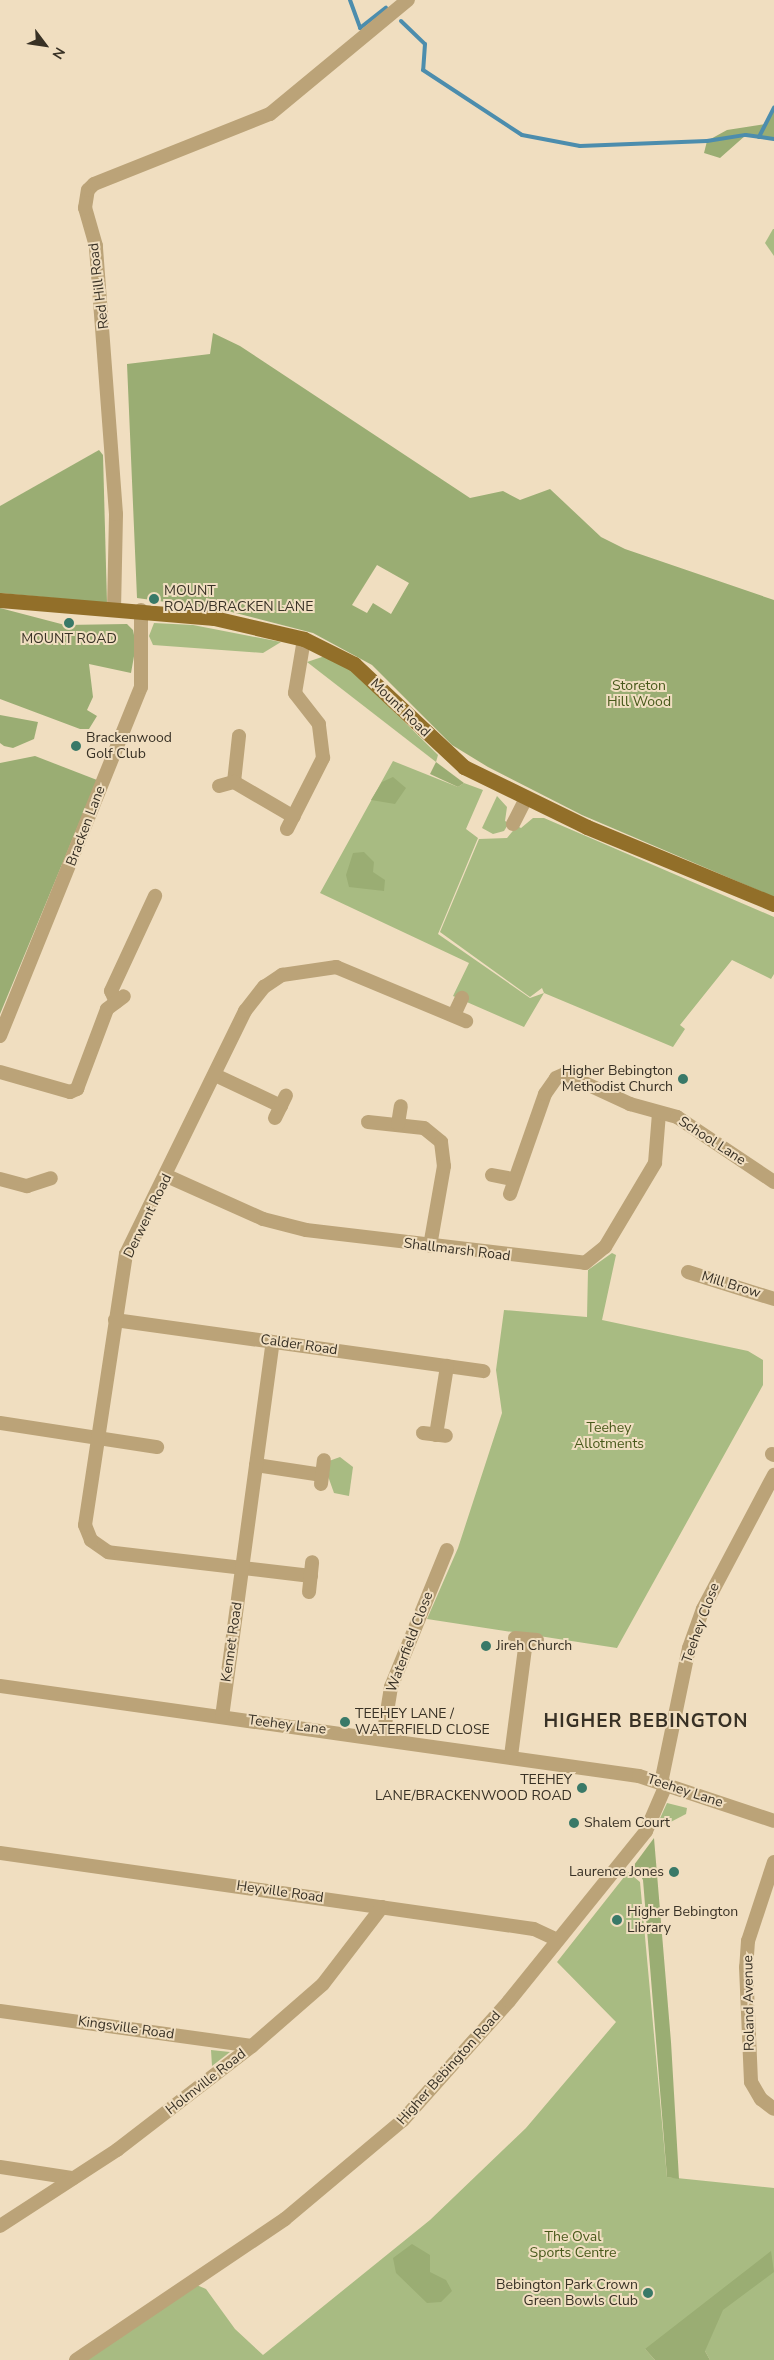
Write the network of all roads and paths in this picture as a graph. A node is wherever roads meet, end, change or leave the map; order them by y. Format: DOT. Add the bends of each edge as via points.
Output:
graph roads {
  1 [pos="408,0"];
  2 [pos="0,600"];
  3 [pos="114,610"];
  4 [pos="141,610"];
  5 [pos="304,639"];
  6 [pos="244,743"];
  7 [pos="234,782"];
  8 [pos="218,786"];
  9 [pos="526,798"];
  10 [pos="513,824"];
  11 [pos="155,896"];
  12 [pos="774,904"];
  13 [pos="462,998"];
  14 [pos="0,1036"];
  15 [pos="0,1072"];
  16 [pos="216,1075"];
  17 [pos="401,1106"];
  18 [pos="281,1107"];
  19 [pos="659,1113"];
  20 [pos="368,1122"];
  21 [pos="398,1124"];
  22 [pos="492,1175"];
  23 [pos="167,1176"];
  24 [pos="51,1178"];
  25 [pos="0,1179"];
  26 [pos="512,1179"];
  27 [pos="774,1182"];
  28 [pos="510,1194"];
  29 [pos="430,1246"];
  30 [pos="688,1272"];
  31 [pos="774,1299"];
  32 [pos="115,1320"];
  33 [pos="273,1342"];
  34 [pos="447,1366"];
  35 [pos="482,1371"];
  36 [pos="0,1422"];
  37 [pos="435,1434"];
  38 [pos="96,1437"];
  39 [pos="157,1447"];
  40 [pos="324,1460"];
  41 [pos="256,1465"];
  42 [pos="774,1475"];
  43 [pos="447,1550"];
  44 [pos="312,1562"];
  45 [pos="243,1568"];
  46 [pos="311,1576"];
  47 [pos="308,1592"];
  48 [pos="526,1639"];
  49 [pos="0,1686"];
  50 [pos="222,1717"];
  51 [pos="383,1737"];
  52 [pos="511,1756"];
  53 [pos="663,1785"];
  54 [pos="774,1821"];
  55 [pos="0,1853"];
  56 [pos="774,1862"];
  57 [pos="382,1907"];
  58 [pos="558,1940"];
  59 [pos="0,2010"];
  60 [pos="252,2046"];
  61 [pos="774,2109"];
  62 [pos="0,2167"];
  63 [pos="73,2178"];
  64 [pos="0,2226"];
  65 [pos="76,2360"];
  1 -- 3 [label="street, Red Hill Road" via="270,114 94,184 88,190 85,208 96,246 114,494"];
  2 -- 3 [label="main road, Mount Road"];
  3 -- 4 [label="main road, Mount Road"];
  4 -- 5 [label="main road, Mount Road" via="214,618"];
  4 -- 14 [label="street, Bracken Lane" via="141,687"];
  5 -- 7 [label="street" via="295,693 318,724 323,758 291,823"];
  5 -- 9 [label="main road, Mount Road" via="354,664 464,768"];
  6 -- 7 [label="street"];
  7 -- 8 [label="street"];
  9 -- 10 [label="street"];
  9 -- 12 [label="main road, Mount Road"];
  11 -- 15 [label="street" via="111,991 120,999 107,1009 77,1089 70,1092"];
  13 -- 16 [label="street, Derwent Road" via="460,1018 336,967 282,975 257,994"];
  16 -- 18 [label="street"];
  16 -- 23 [label="street, Derwent Road"];
  17 -- 21 [label="street"];
  19 -- 26 [label="street, School Lane" via="575,1076 556,1078 545,1094 532,1140"];
  19 -- 27 [label="street, School Lane" via="676,1118"];
  19 -- 29 [label="street, Shallmarsh Road" via="655,1163 605,1247 586,1263"];
  20 -- 21 [label="street"];
  21 -- 29 [label="street" via="424,1128 440,1142 444,1166"];
  22 -- 26 [label="street"];
  23 -- 29 [label="street, Shallmarsh Road" via="284,1225"];
  23 -- 32 [label="street, Derwent Road" via="126,1254"];
  24 -- 25 [label="street" via="27,1186"];
  26 -- 28 [label="street, School Lane"];
  30 -- 31 [label="street, Mill Brow"];
  32 -- 33 [label="street, Calder Road"];
  32 -- 38 [label="street, Derwent Road"];
  33 -- 34 [label="street, Calder Road"];
  33 -- 41 [label="street, Kennet Road"];
  34 -- 35 [label="street, Calder Road"];
  34 -- 37 [label="street"];
  36 -- 38 [label="street"];
  38 -- 39 [label="street"];
  38 -- 45 [label="street, Derwent Road" via="85,1525 91,1540 108,1552"];
  40 -- 41 [label="street" via="321,1480"];
  41 -- 45 [label="street, Kennet Road"];
  42 -- 53 [label="street, Teehey Close" via="703,1609 689,1648"];
  43 -- 51 [label="street, Waterfield Close" via="391,1687"];
  44 -- 46 [label="street"];
  45 -- 46 [label="street"];
  45 -- 50 [label="street, Kennet Road"];
  46 -- 47 [label="street"];
  48 -- 52 [label="street"];
  49 -- 50 [label="street, Teehey Lane"];
  50 -- 51 [label="street, Teehey Lane"];
  51 -- 52 [label="street, Teehey Lane"];
  52 -- 53 [label="street, Teehey Lane"];
  53 -- 54 [label="street, Teehey Lane"];
  53 -- 58 [label="street, Higher Bebington Road" via="646,1831"];
  55 -- 57 [label="street, Heyville Road"];
  56 -- 61 [label="street, Roland Avenue" via="748,1941 746,1967 751,2082 760,2099"];
  57 -- 58 [label="street, Heyville Road" via="534,1929"];
  57 -- 60 [label="street, Holmville Road" via="323,1984"];
  58 -- 65 [label="street, Higher Bebington Road" via="439,2082 352,2168 286,2219"];
  59 -- 60 [label="street, Kingsville Road"];
  60 -- 63 [label="street, Holmville Road" via="154,2122"];
  62 -- 63 [label="street"];
  63 -- 64 [label="street, Holmville Road"];
}
